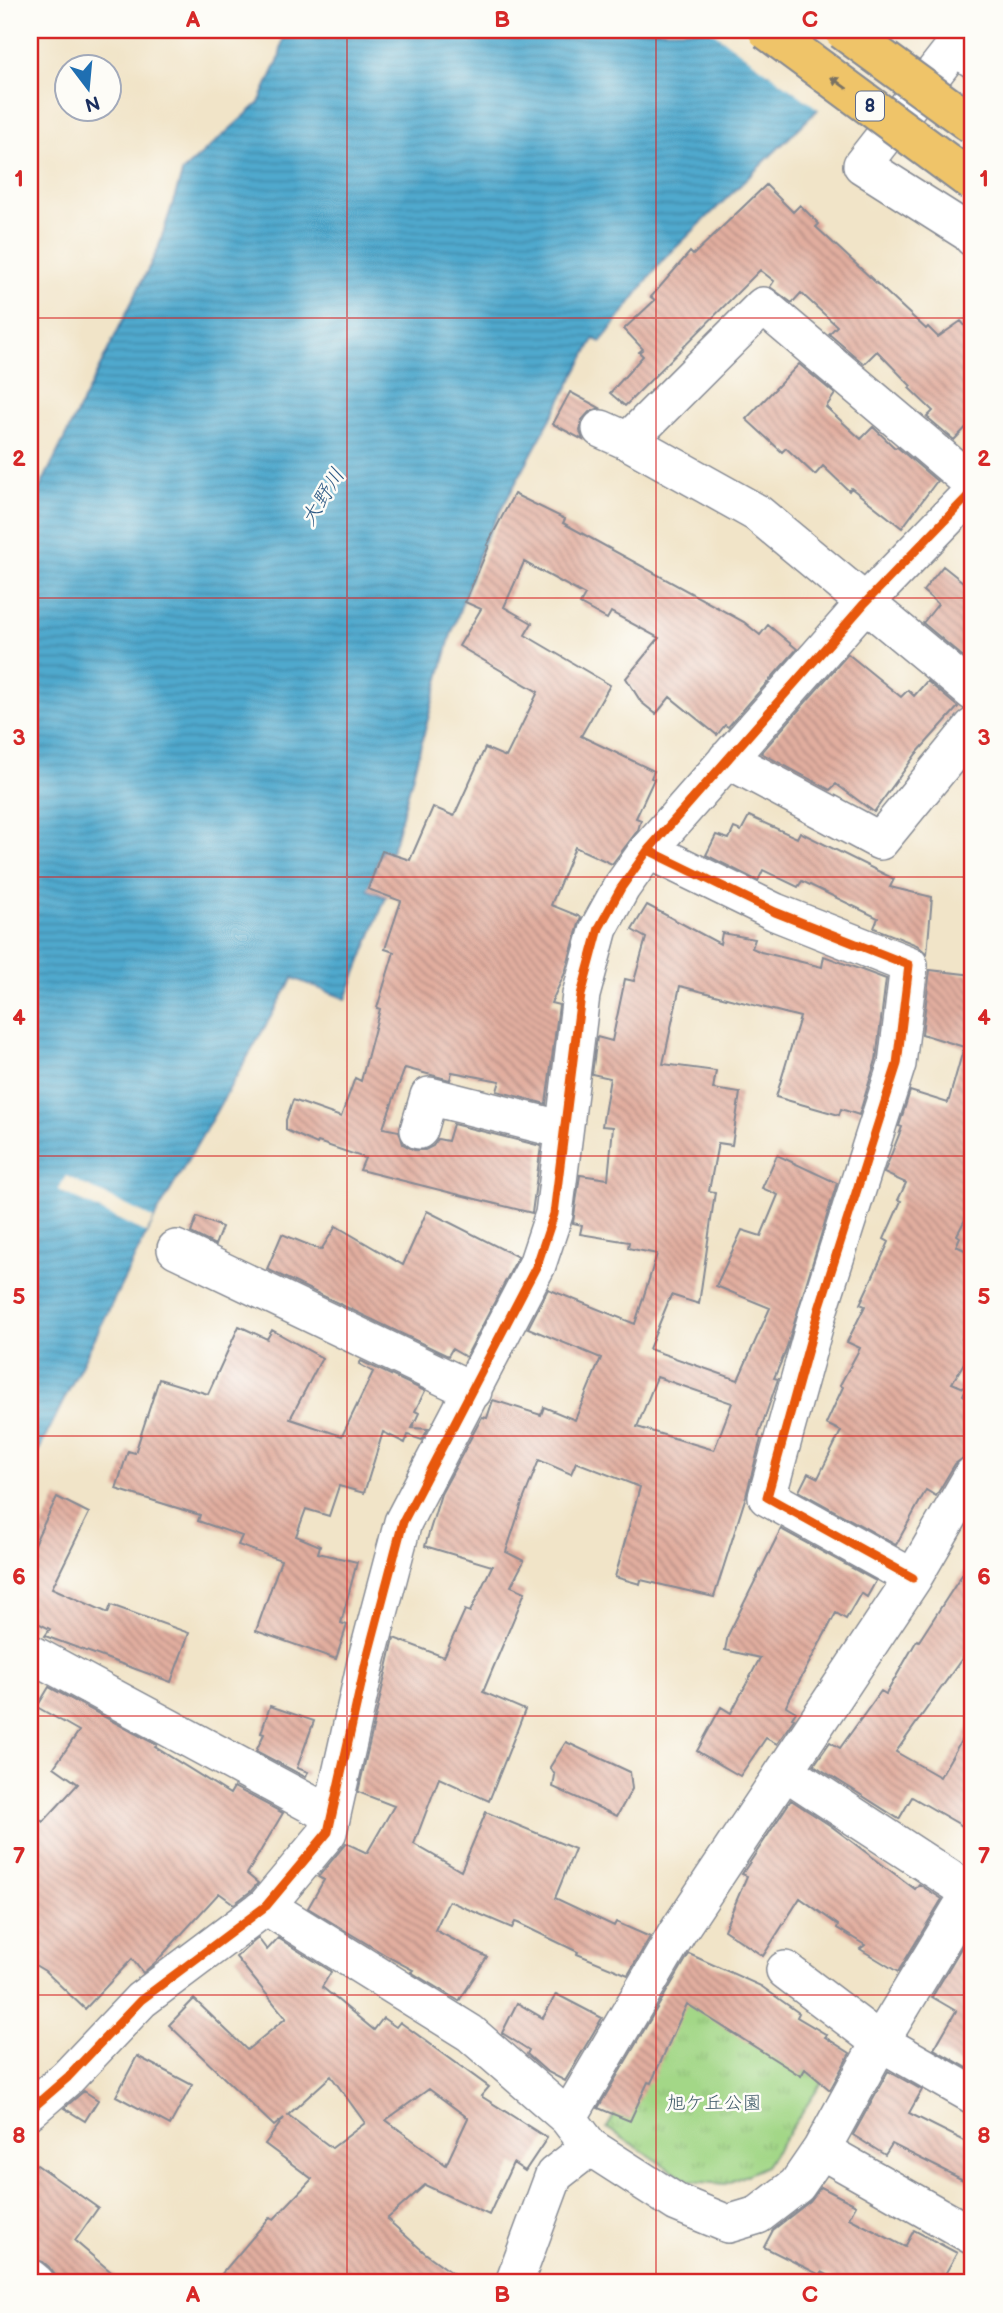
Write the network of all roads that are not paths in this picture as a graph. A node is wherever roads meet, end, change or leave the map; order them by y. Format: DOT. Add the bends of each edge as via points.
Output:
graph roads {
  1 [pos="767,30"];
  2 [pos="843,30"];
  3 [pos="973,59"];
  4 [pos="973,125"];
  5 [pos="973,181"];
  6 [pos="973,238"];
  7 [pos="973,484"];
  8 [pos="973,491"];
  9 [pos="864,604"];
  10 [pos="973,692"];
  11 [pos="973,727"];
  12 [pos="727,759"];
  13 [pos="648,850"];
  14 [pos="419,1130"];
  15 [pos="564,1130"];
  16 [pos="176,1249"];
  17 [pos="473,1391"];
  18 [pos="973,1475"];
  19 [pos="913,1578"];
  20 [pos="30,1653"];
  21 [pos="786,1771"];
  22 [pos="331,1815"];
  23 [pos="972,1891"];
  24 [pos="266,1906"];
  25 [pos="785,1970"];
  26 [pos="880,2042"];
  27 [pos="973,2095"];
  28 [pos="30,2110"];
  29 [pos="568,2118"];
  30 [pos="590,2147"];
  31 [pos="821,2150"];
  32 [pos="973,2236"];
  33 [pos="30,2278"];
  34 [pos="36,2283"];
  35 [pos="514,2283"];
  5 -- 1 [label="main road, 8, one-way, bridge"];
  2 -- 4 [label="main road, 8, bridge"];
  3 -- 6 [label="street" via="955,46 862,165"];
  7 -- 9 [label="street" via="763,306 614,435 757,513"];
  8 -- 9 [label="street"];
  9 -- 10 [label="street"];
  9 -- 12 [label="street"];
  11 -- 12 [label="street" via="880,841"];
  12 -- 13 [label="street"];
  13 -- 15 [label="street" via="599,928 581,995"];
  13 -- 19 [label="street" via="775,912 909,965 897,1064 819,1309 767,1497"];
  14 -- 15 [label="street" via="429,1096"];
  15 -- 17 [label="street" via="554,1214 537,1265"];
  16 -- 17 [label="street"];
  17 -- 22 [label="street" via="403,1522"];
  18 -- 19 [label="street"];
  19 -- 21 [label="street"];
  20 -- 22 [label="street"];
  21 -- 23 [label="street"];
  21 -- 29 [label="street" via="677,1933"];
  22 -- 24 [label="street" via="328,1832"];
  23 -- 26 [label="street"];
  24 -- 28 [label="street" via="141,2000"];
  24 -- 29 [label="street" via="470,2033"];
  25 -- 26 [label="street"];
  26 -- 27 [label="street"];
  26 -- 31 [label="street"];
  29 -- 30 [label="street"];
  30 -- 31 [label="street" via="677,2203 728,2224 758,2215 796,2185"];
  30 -- 35 [label="street" via="554,2175"];
  31 -- 32 [label="street"];
  33 -- 34 [label="street"];
}
